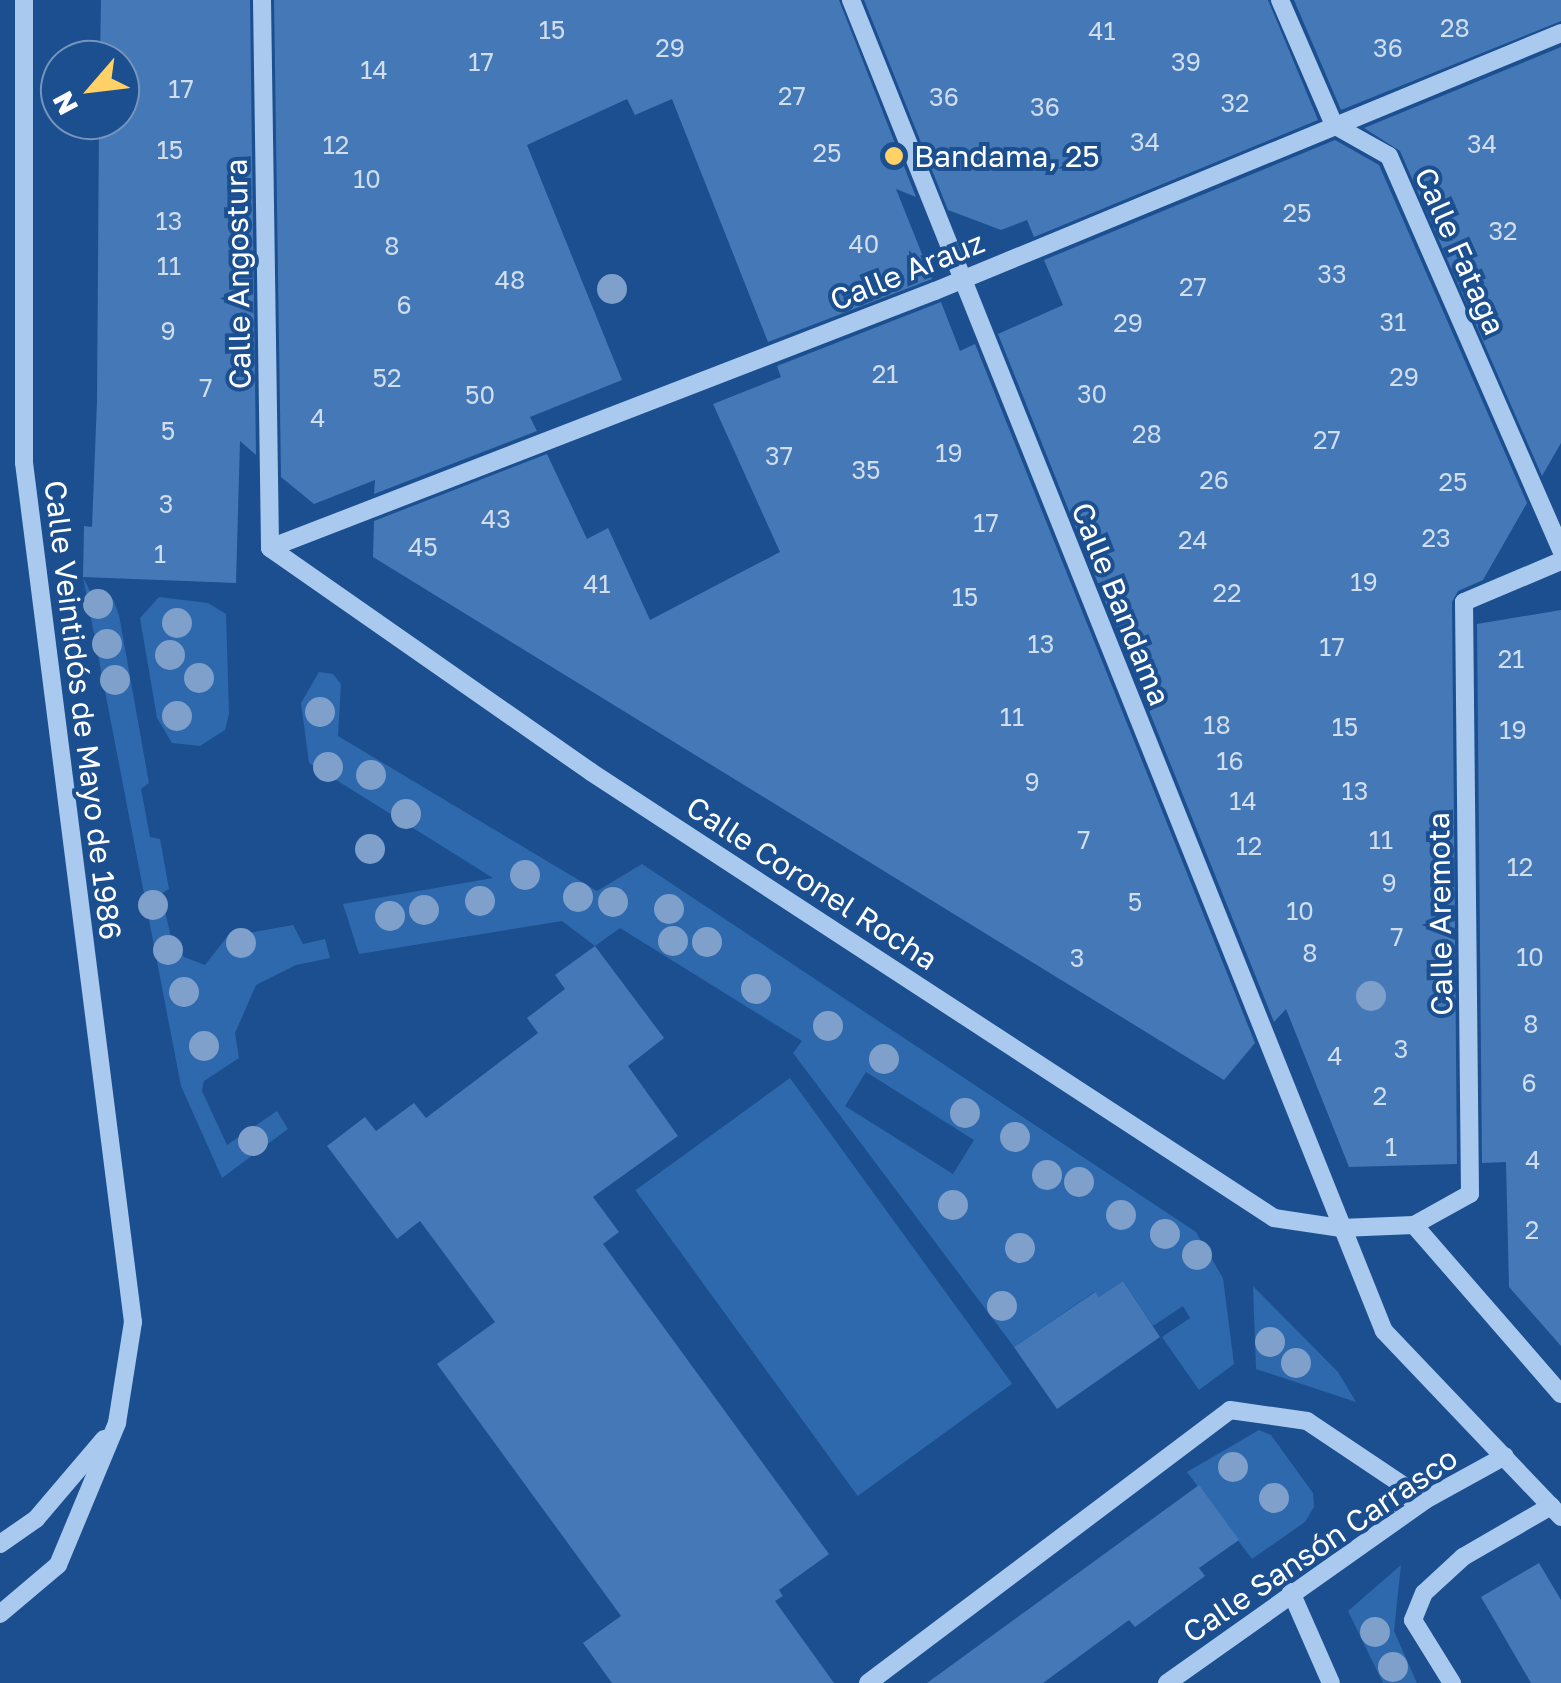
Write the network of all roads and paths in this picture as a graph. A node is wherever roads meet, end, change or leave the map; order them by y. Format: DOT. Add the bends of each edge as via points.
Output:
graph roads {
  1 [pos="24,0"];
  2 [pos="262,0"];
  3 [pos="851,0"];
  4 [pos="1280,0"];
  5 [pos="1561,33"];
  6 [pos="1334,126"];
  7 [pos="962,280"];
  8 [pos="270,548"];
  9 [pos="1561,550"];
  10 [pos="1561,561"];
  11 [pos="1414,1225"];
  12 [pos="1341,1228"];
  13 [pos="1561,1394"];
  14 [pos="117,1423"];
  15 [pos="1505,1456"];
  16 [pos="1424,1500"];
  17 [pos="1556,1511"];
  18 [pos="0,1544"];
  19 [pos="1292,1592"];
  20 [pos="0,1614"];
  21 [pos="868,1683"];
  22 [pos="1167,1683"];
  23 [pos="1331,1683"];
  24 [pos="1452,1683"];
  1 -- 14 [label="street, Calle Veintidós de Mayo de 1986" via="24,463 133,1322"];
  2 -- 8 [label="street, Calle Angostura"];
  3 -- 7 [label="street, Calle Bandama"];
  4 -- 6 [label="street"];
  5 -- 6 [label="street, Calle Arauz"];
  6 -- 7 [label="street, Calle Arauz"];
  6 -- 9 [label="street, Calle Fataga" via="1389,156"];
  7 -- 8 [label="street, Calle Arauz"];
  7 -- 12 [label="street, Calle Bandama"];
  8 -- 12 [label="street, Calle Coronel Rocha" via="592,772 1274,1218"];
  10 -- 11 [label="street, Calle Aremota" via="1464,602 1470,1194"];
  11 -- 12 [label="street, Calle Aremota"];
  11 -- 13 [label="street"];
  12 -- 15 [label="street, Calle Bandama" via="1384,1331"];
  14 -- 18 [label="street" via="36,1519"];
  14 -- 20 [label="street, Calle Veintidós de Mayo de 1986" via="58,1565"];
  15 -- 16 [label="street, Calle Sansón Carrasco"];
  15 -- 17 [label="street, Calle Bandama"];
  16 -- 19 [label="street, Calle Sansón Carrasco"];
  16 -- 21 [label="street" via="1307,1421 1230,1410"];
  17 -- 24 [label="street" via="1463,1557 1424,1594 1413,1620"];
  19 -- 22 [label="street, Calle Sansón Carrasco"];
  19 -- 23 [label="street"];
}
